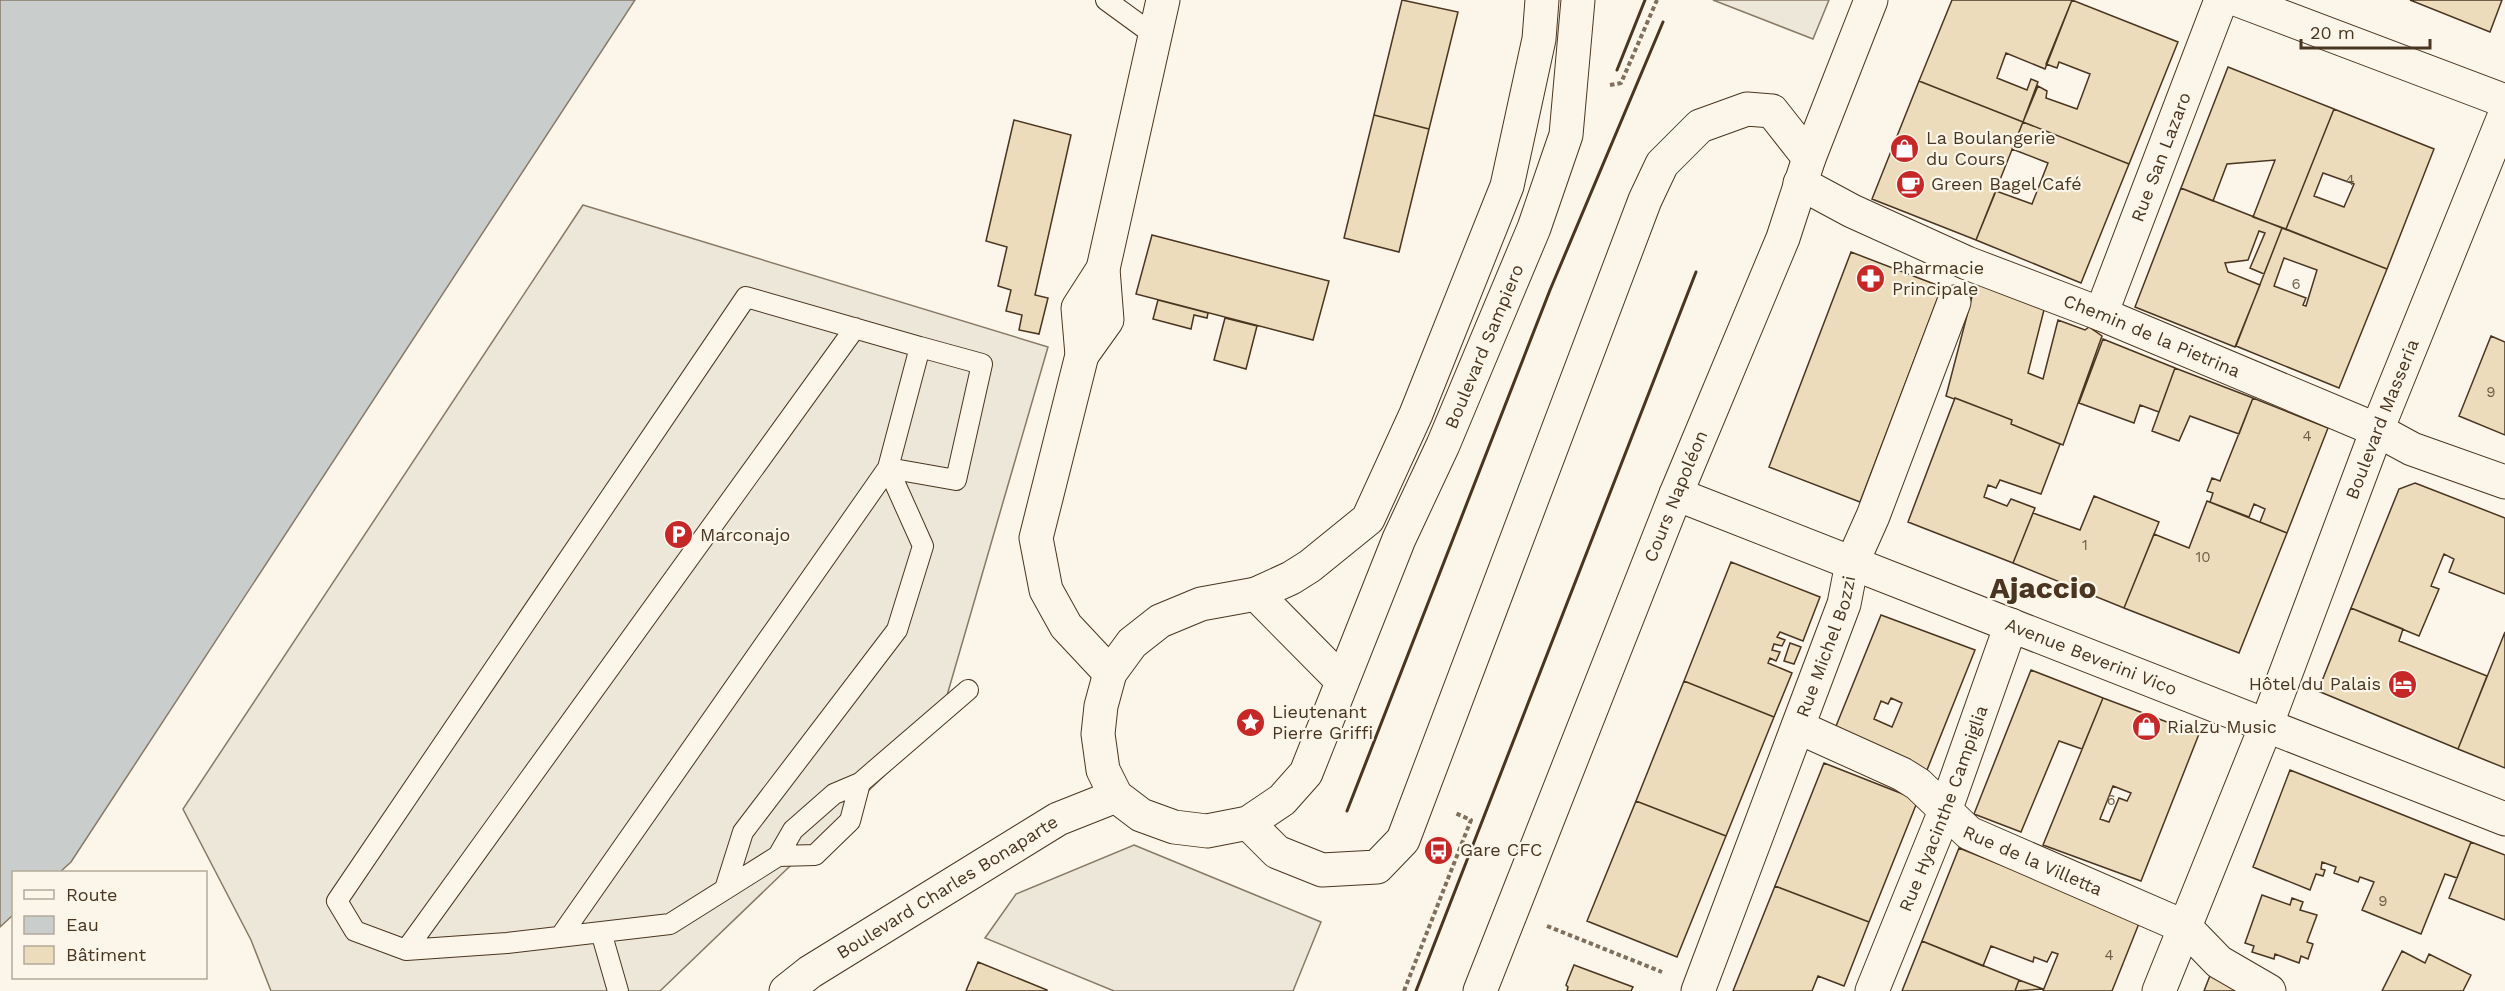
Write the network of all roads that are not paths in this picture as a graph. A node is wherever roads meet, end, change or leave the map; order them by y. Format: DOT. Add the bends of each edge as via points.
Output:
graph roads {
  1 [pos="1106,0"];
  2 [pos="1163,0"];
  3 [pos="1542,0"];
  4 [pos="1578,0"];
  5 [pos="1871,0"];
  6 [pos="2221,0"];
  7 [pos="2238,0"];
  8 [pos="1154,35"];
  9 [pos="2505,101"];
  10 [pos="2505,114"];
  11 [pos="1804,170"];
  12 [pos="1954,302"];
  13 [pos="2101,314"];
  14 [pos="855,328"];
  15 [pos="920,347"];
  16 [pos="2377,430"];
  17 [pos="888,468"];
  18 [pos="2505,482"];
  19 [pos="1676,494"];
  20 [pos="1852,563"];
  21 [pos="1256,594"];
  22 [pos="2010,625"];
  23 [pos="1110,673"];
  24 [pos="1342,681"];
  25 [pos="968,690"];
  26 [pos="2266,726"];
  27 [pos="1798,727"];
  28 [pos="860,783"];
  29 [pos="1116,796"];
  30 [pos="1945,811"];
  31 [pos="2505,819"];
  32 [pos="1248,823"];
  33 [pos="778,856"];
  34 [pos="725,889"];
  35 [pos="2185,927"];
  36 [pos="601,932"];
  37 [pos="560,937"];
  38 [pos="406,950"];
  39 [pos="802,985"];
  40 [pos="1699,989"];
  41 [pos="618,991"];
  42 [pos="1480,991"];
  43 [pos="1872,991"];
  44 [pos="2159,991"];
  45 [pos="2269,991"];
  1 -- 8 [label="lane"];
  2 -- 8 [label="main road"];
  3 -- 21 [label="main road, Boulevard Sampiero" via="1539,39 1507,186 1416,414 1368,519 1310,566"];
  4 -- 24 [label="main road, Boulevard Sampiero" via="1566,135 1534,228"];
  5 -- 11 [label="main road, Cours Napoléon"];
  6 -- 13 [label="main road, Rue San Lazaro"];
  7 -- 9 [label="main road"];
  8 -- 23 [label="main road" via="1103,269 1107,320 1082,355 1036,538 1046,591 1066,626"];
  10 -- 16 [label="main road, Boulevard Masseria"];
  11 -- 13 [label="main road, Chemin de la Pietrina" via="1852,211 1967,263"];
  11 -- 19 [label="main road, Cours Napoléon" via="1782,238"];
  11 -- 32 [label="main road" via="1772,111 1747,109 1700,126 1662,164 1403,840 1377,867 1322,870 1277,852"];
  12 -- 20 [label="main road, Rue Michel Bozzi"];
  13 -- 16 [label="main road, Chemin de la Pietrina"];
  14 -- 15 [label="lane"];
  14 -- 38 [label="lane"];
  14 -- 38 [label="lane" via="746,297 336,901 355,931"];
  15 -- 17 [label="lane"];
  15 -- 17 [label="lane" via="982,364 956,480"];
  16 -- 18 [label="main road, Chemin de la Pietrina" via="2412,449"];
  16 -- 26 [label="main road, Boulevard Masseria"];
  17 -- 34 [label="lane" via="923,546 897,630 743,832"];
  17 -- 37 [label="lane"];
  19 -- 20 [label="main road, Avenue Beverini Vico"];
  19 -- 42 [label="main road, Cours Napoléon"];
  20 -- 22 [label="main road, Avenue Beverini Vico"];
  20 -- 27 [label="main road, Rue Michel Bozzi" via="1844,604"];
  21 -- 23 [label="main road, Boulevard Sampiero" via="1201,604 1160,621 1132,643"];
  21 -- 24 [label="main road"];
  22 -- 26 [label="main road, Avenue Beverini Vico"];
  22 -- 30 [label="main road, Rue Hyacinthe Campiglia"];
  23 -- 29 [label="main road" via="1098,734 1103,770"];
  24 -- 32 [label="main road, Boulevard Sampiero" via="1306,773 1282,800"];
  25 -- 28 [label="lane"];
  26 -- 31 [label="main road, Avenue Beverini Vico"];
  26 -- 35 [label="main road, Boulevard Masseria"];
  27 -- 30 [label="main road, Rue de la Villetta" via="1902,774"];
  27 -- 40 [label="main road, Rue Michel Bozzi"];
  28 -- 33 [label="lane" via="834,794 793,830"];
  28 -- 33 [label="lane" via="850,822 815,855"];
  29 -- 32 [label="main road" via="1141,815 1174,827 1208,831"];
  29 -- 39 [label="main road, Boulevard Charles Bonaparte" via="1058,819"];
  30 -- 35 [label="main road, Rue de la Villetta" via="1969,833"];
  30 -- 43 [label="main road, Rue Hyacinthe Campiglia"];
  33 -- 34 [label="lane"];
  34 -- 36 [label="lane" via="670,924"];
  35 -- 44 [label="main road, Boulevard Masseria"];
  35 -- 45 [label="main road, Rue de la Villetta" via="2219,962"];
  36 -- 37 [label="lane"];
  36 -- 41 [label="lane"];
  37 -- 38 [label="lane"];
}
